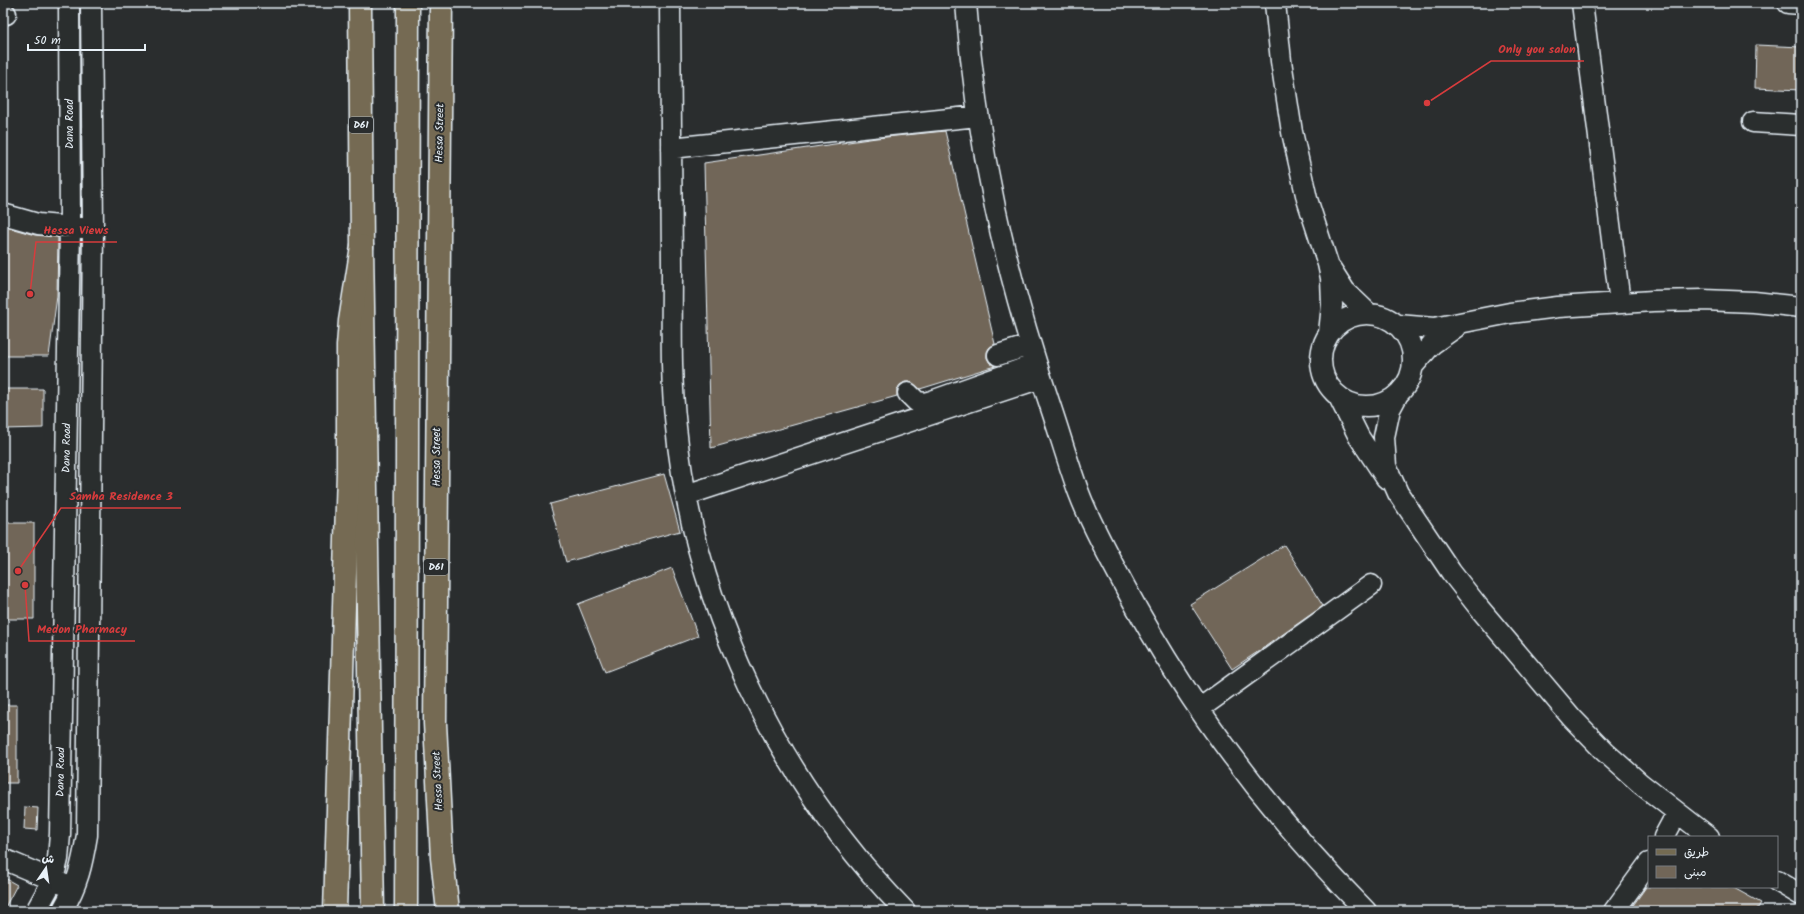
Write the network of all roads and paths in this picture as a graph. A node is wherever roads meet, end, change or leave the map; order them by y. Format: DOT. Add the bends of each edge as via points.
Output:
graph roads {
  1 [pos="69,3"];
  2 [pos="92,3"];
  3 [pos="360,3"];
  4 [pos="408,3"];
  5 [pos="441,3"];
  6 [pos="670,3"];
  7 [pos="966,3"];
  8 [pos="1275,3"];
  9 [pos="1582,3"];
  10 [pos="1788,3"];
  11 [pos="1801,4"];
  12 [pos="978,116"];
  13 [pos="1753,122"];
  14 [pos="1801,125"];
  15 [pos="671,148"];
  16 [pos="3,214"];
  17 [pos="70,228"];
  18 [pos="93,229"];
  19 [pos="362,246"];
  20 [pos="1328,264"];
  21 [pos="1620,303"];
  22 [pos="1801,307"];
  23 [pos="1368,313"];
  24 [pos="1470,322"];
  25 [pos="1398,326"];
  26 [pos="1329,332"];
  27 [pos="1030,345"];
  28 [pos="1413,366"];
  29 [pos="994,368"];
  30 [pos="1038,371"];
  31 [pos="908,393"];
  32 [pos="1396,396"];
  33 [pos="1339,397"];
  34 [pos="1398,493"];
  35 [pos="686,495"];
  36 [pos="1371,585"];
  37 [pos="1199,709"];
  38 [pos="1682,817"];
  39 [pos="1665,836"];
  40 [pos="1674,836"];
  41 [pos="1708,836"];
  42 [pos="3,859"];
  43 [pos="1648,864"];
  44 [pos="54,880"];
  45 [pos="74,889"];
  46 [pos="36,911"];
  47 [pos="62,911"];
  48 [pos="335,911"];
  49 [pos="373,911"];
  50 [pos="406,911"];
  51 [pos="448,911"];
  52 [pos="905,911"];
  53 [pos="1366,911"];
  54 [pos="1614,911"];
  1 -- 17 [label="street, Dana Road"];
  2 -- 18 [label="street, Dana Road"];
  3 -- 19 [label="main road, D61"];
  4 -- 50 [label="main road"];
  5 -- 51 [label="main road, Hessa Street / D61" via="435,723 442,858"];
  6 -- 15 [label="street"];
  7 -- 12 [label="street"];
  8 -- 20 [label="street" via="1285,90 1295,145 1307,199"];
  9 -- 21 [label="street"];
  10 -- 11 [label="street"];
  12 -- 15 [label="street"];
  12 -- 27 [label="street" via="1001,240"];
  13 -- 14 [label="street"];
  15 -- 35 [label="street" via="672,388"];
  16 -- 17 [label="street" via="38,224"];
  17 -- 18 [label="street"];
  17 -- 44 [label="street, Dana Road" via="60,834"];
  18 -- 45 [label="street, Dana Road" via="87,835 83,861"];
  19 -- 48 [label="main road" via="348,346 348,471"];
  19 -- 49 [label="main road, D61"];
  20 -- 23 [label="street" via="1345,291"];
  20 -- 26 [label="street" via="1332,292"];
  21 -- 22 [label="street" via="1704,300"];
  21 -- 24 [label="street" via="1510,313"];
  23 -- 25 [label="street" via="1379,315"];
  23 -- 26 [label="street" via="1346,318"];
  24 -- 25 [label="street" via="1434,328"];
  24 -- 28 [label="street" via="1432,344"];
  25 -- 28 [label="street" via="1411,344"];
  26 -- 33 [label="street" via="1321,351 1322,372 1331,390"];
  27 -- 29 [label="street"];
  27 -- 30 [label="street"];
  28 -- 32 [label="street" via="1406,386"];
  29 -- 30 [label="street"];
  29 -- 31 [label="street" via="926,403 917,402"];
  30 -- 35 [label="street"];
  30 -- 37 [label="street" via="1079,494 1096,531 1144,622"];
  32 -- 33 [label="street" via="1383,404 1364,406 1355,405"];
  32 -- 34 [label="street" via="1390,409 1384,437 1386,466"];
  33 -- 34 [label="street" via="1371,457"];
  34 -- 38 [label="street" via="1451,572 1540,682 1605,752"];
  35 -- 52 [label="street" via="698,545 722,622 773,734 840,836"];
  36 -- 37 [label="street"];
  37 -- 53 [label="street" via="1253,784"];
  38 -- 39 [label="street"];
  38 -- 40 [label="street"];
  38 -- 41 [label="street"];
  42 -- 44 [label="street"];
  43 -- 54 [label="street"];
  44 -- 45 [label="street"];
  44 -- 46 [label="street, Dana Road"];
  45 -- 47 [label="street, Dana Road"];
}
